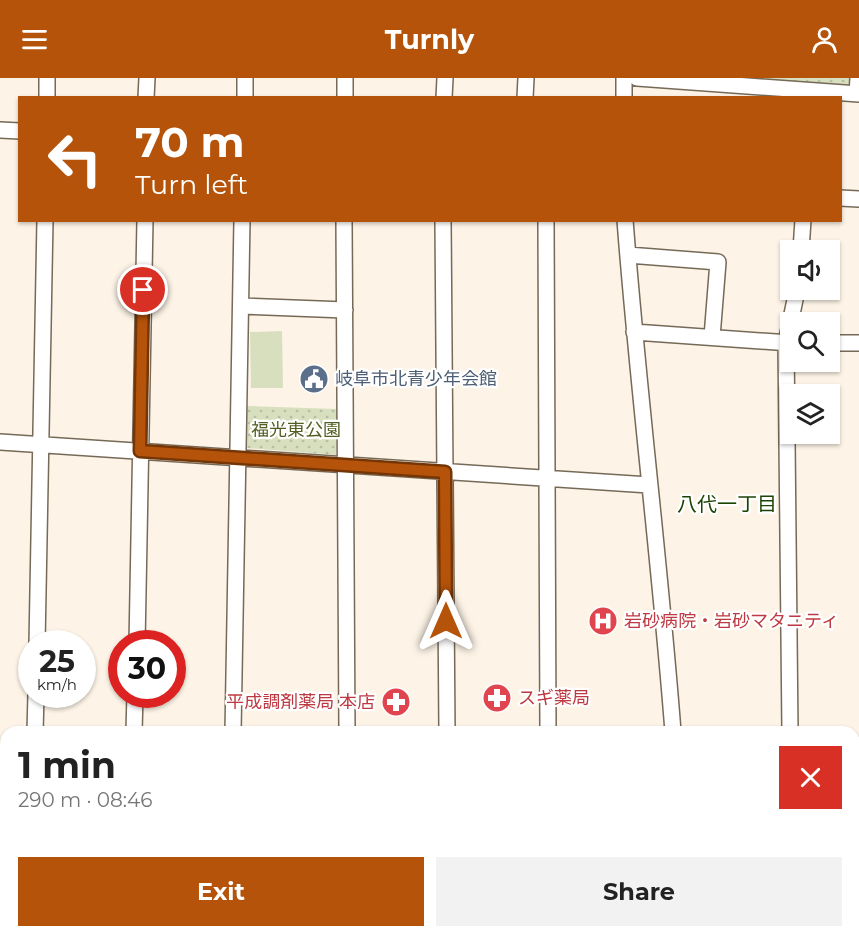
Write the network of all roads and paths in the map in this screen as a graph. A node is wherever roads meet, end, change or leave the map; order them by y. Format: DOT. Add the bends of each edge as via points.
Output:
graph roads {
  1 [pos="48,78"];
  2 [pos="147,78"];
  3 [pos="245,78"];
  4 [pos="345,78"];
  5 [pos="445,78"];
  6 [pos="526,78"];
  7 [pos="624,78"];
  8 [pos="637,78"];
  9 [pos="858,78"];
  10 [pos="858,94"];
  11 [pos="47,96"];
  12 [pos="146,96"];
  13 [pos="245,96"];
  14 [pos="345,96"];
  15 [pos="444,96"];
  16 [pos="525,96"];
  17 [pos="624,96"];
  18 [pos="0,130"];
  19 [pos="18,131"];
  20 [pos="842,198"];
  21 [pos="859,199"];
  22 [pos="45,222"];
  23 [pos="145,222"];
  24 [pos="242,222"];
  25 [pos="344,222"];
  26 [pos="443,222"];
  27 [pos="546,222"];
  28 [pos="626,222"];
  29 [pos="803,222"];
  30 [pos="802,240"];
  31 [pos="628,255"];
  32 [pos="241,306"];
  33 [pos="345,310"];
  34 [pos="634,332"];
  35 [pos="712,337"];
  36 [pos="780,342"];
  37 [pos="840,343"];
  38 [pos="859,343"];
  39 [pos="788,372"];
  40 [pos="0,442"];
  41 [pos="40,444"];
  42 [pos="140,451"];
  43 [pos="238,458"];
  44 [pos="346,465"];
  45 [pos="445,472"];
  46 [pos="547,478"];
  47 [pos="649,485"];
  48 [pos="37,630"];
  49 [pos="137,630"];
  50 [pos="36,708"];
  51 [pos="135,708"];
  52 [pos="35,726"];
  53 [pos="134,726"];
  54 [pos="233,726"];
  55 [pos="347,726"];
  56 [pos="447,726"];
  57 [pos="548,726"];
  58 [pos="673,726"];
  59 [pos="790,726"];
  1 -- 11 [label="street"];
  2 -- 12 [label="street"];
  3 -- 13 [label="street"];
  4 -- 14 [label="street"];
  5 -- 15 [label="street"];
  6 -- 16 [label="street"];
  7 -- 17 [label="street"];
  8 -- 10 [label="street"];
  9 -- 10 [label="street"];
  18 -- 19 [label="street"];
  20 -- 21 [label="street"];
  22 -- 41 [label="street"];
  23 -- 42 [label="street"];
  24 -- 32 [label="street"];
  25 -- 33 [label="street"];
  26 -- 45 [label="street"];
  27 -- 46 [label="street"];
  28 -- 31 [label="street"];
  29 -- 30 [label="street"];
  31 -- 34 [label="street"];
  31 -- 35 [label="street" via="718,262"];
  32 -- 33 [label="street"];
  32 -- 43 [label="street"];
  33 -- 44 [label="street"];
  34 -- 35 [label="street"];
  34 -- 47 [label="street"];
  35 -- 36 [label="street"];
  37 -- 38 [label="street"];
  39 -- 59 [label="street"];
  40 -- 41 [label="street"];
  41 -- 42 [label="street"];
  41 -- 48 [label="street"];
  42 -- 43 [label="street"];
  42 -- 49 [label="street"];
  43 -- 44 [label="street"];
  43 -- 54 [label="street"];
  44 -- 45 [label="street"];
  44 -- 55 [label="street"];
  45 -- 46 [label="street"];
  45 -- 56 [label="street"];
  46 -- 47 [label="street"];
  46 -- 57 [label="street"];
  47 -- 58 [label="street"];
  50 -- 52 [label="street"];
  51 -- 53 [label="street"];
}
